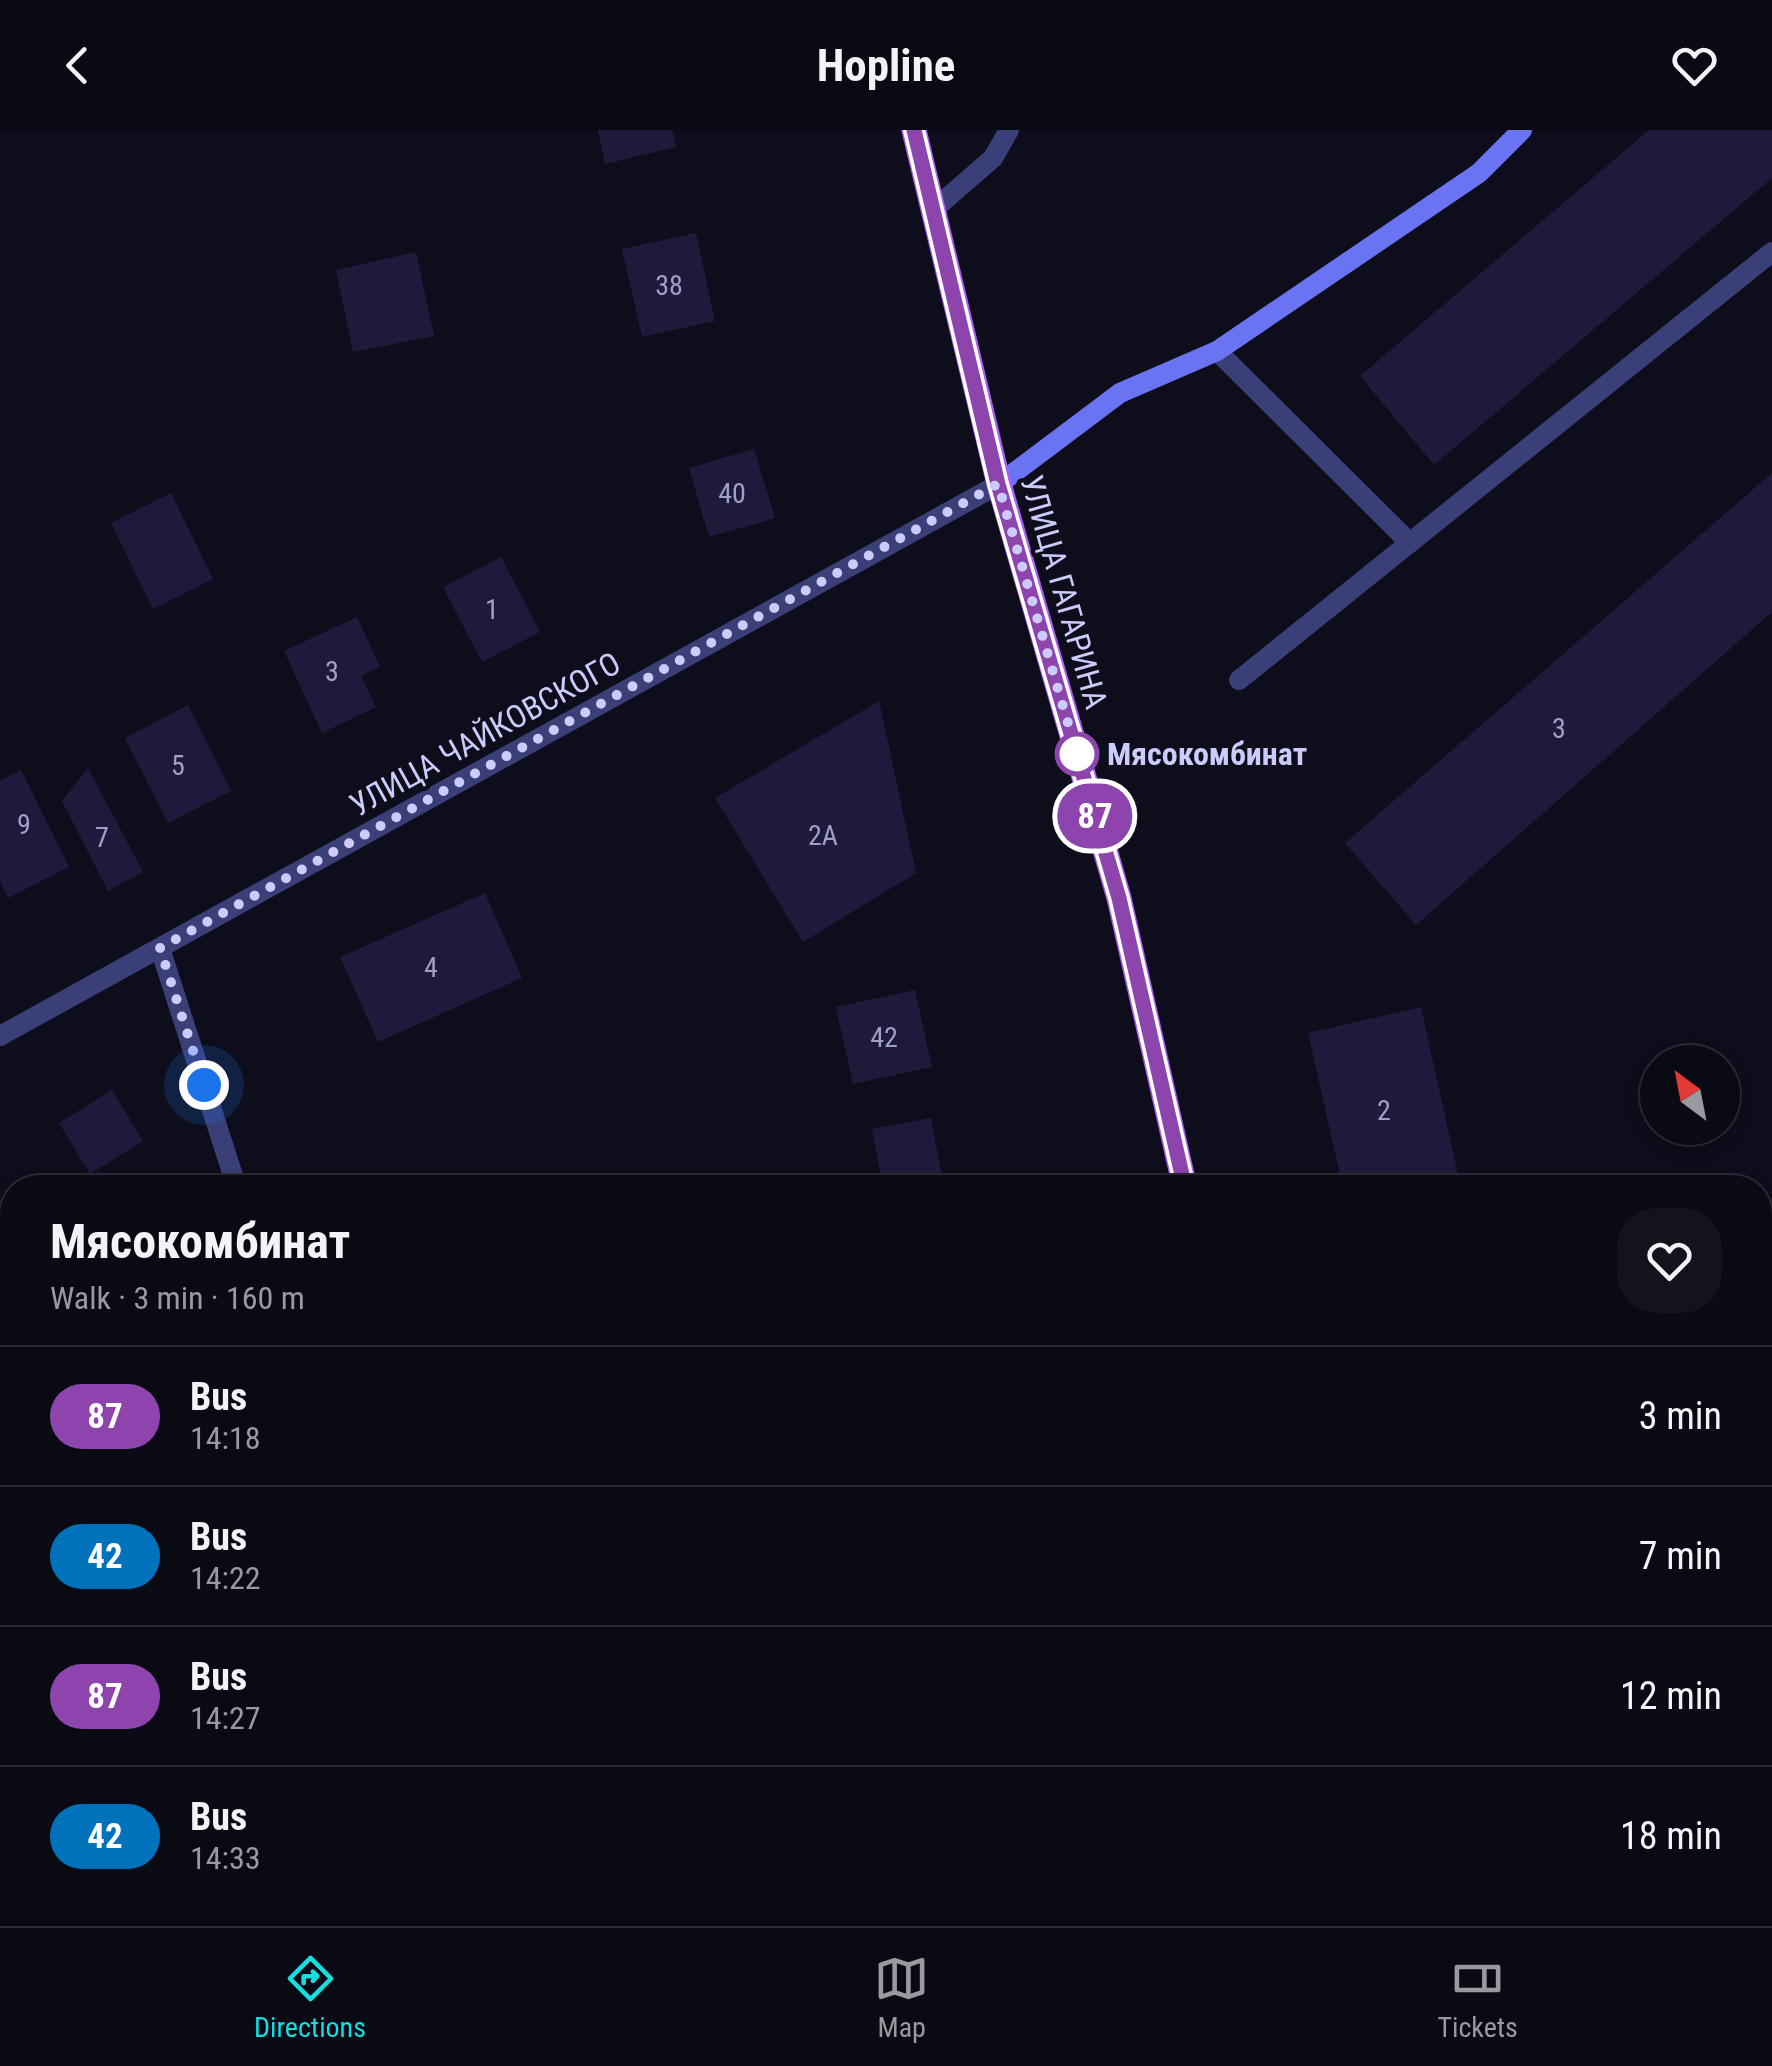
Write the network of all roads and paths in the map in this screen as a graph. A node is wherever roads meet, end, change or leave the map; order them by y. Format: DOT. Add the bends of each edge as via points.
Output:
graph roads {
  1 [pos="914,130"];
  2 [pos="1009,130"];
  3 [pos="1522,130"];
  4 [pos="932,211"];
  5 [pos="1772,252"];
  6 [pos="1217,351"];
  7 [pos="998,484"];
  8 [pos="1410,543"];
  9 [pos="1239,680"];
  10 [pos="160,948"];
  11 [pos="0,1036"];
  12 [pos="234,1175"];
  13 [pos="1182,1175"];
  1 -- 4 [label="main road, УЛИЦА ГАГАРИНА"];
  2 -- 4 [label="street" via="993,158"];
  3 -- 6 [label="street" via="1478,173"];
  4 -- 7 [label="main road, УЛИЦА ГАГАРИНА"];
  5 -- 8 [label="street"];
  6 -- 7 [label="street" via="1120,393"];
  6 -- 8 [label="street"];
  7 -- 10 [label="street, УЛИЦА ЧАЙКОВСКОГО"];
  7 -- 13 [label="main road, УЛИЦА ГАГАРИНА" via="1119,898"];
  8 -- 9 [label="street"];
  10 -- 11 [label="street, УЛИЦА ЧАЙКОВСКОГО"];
  10 -- 12 [label="street"];
}
